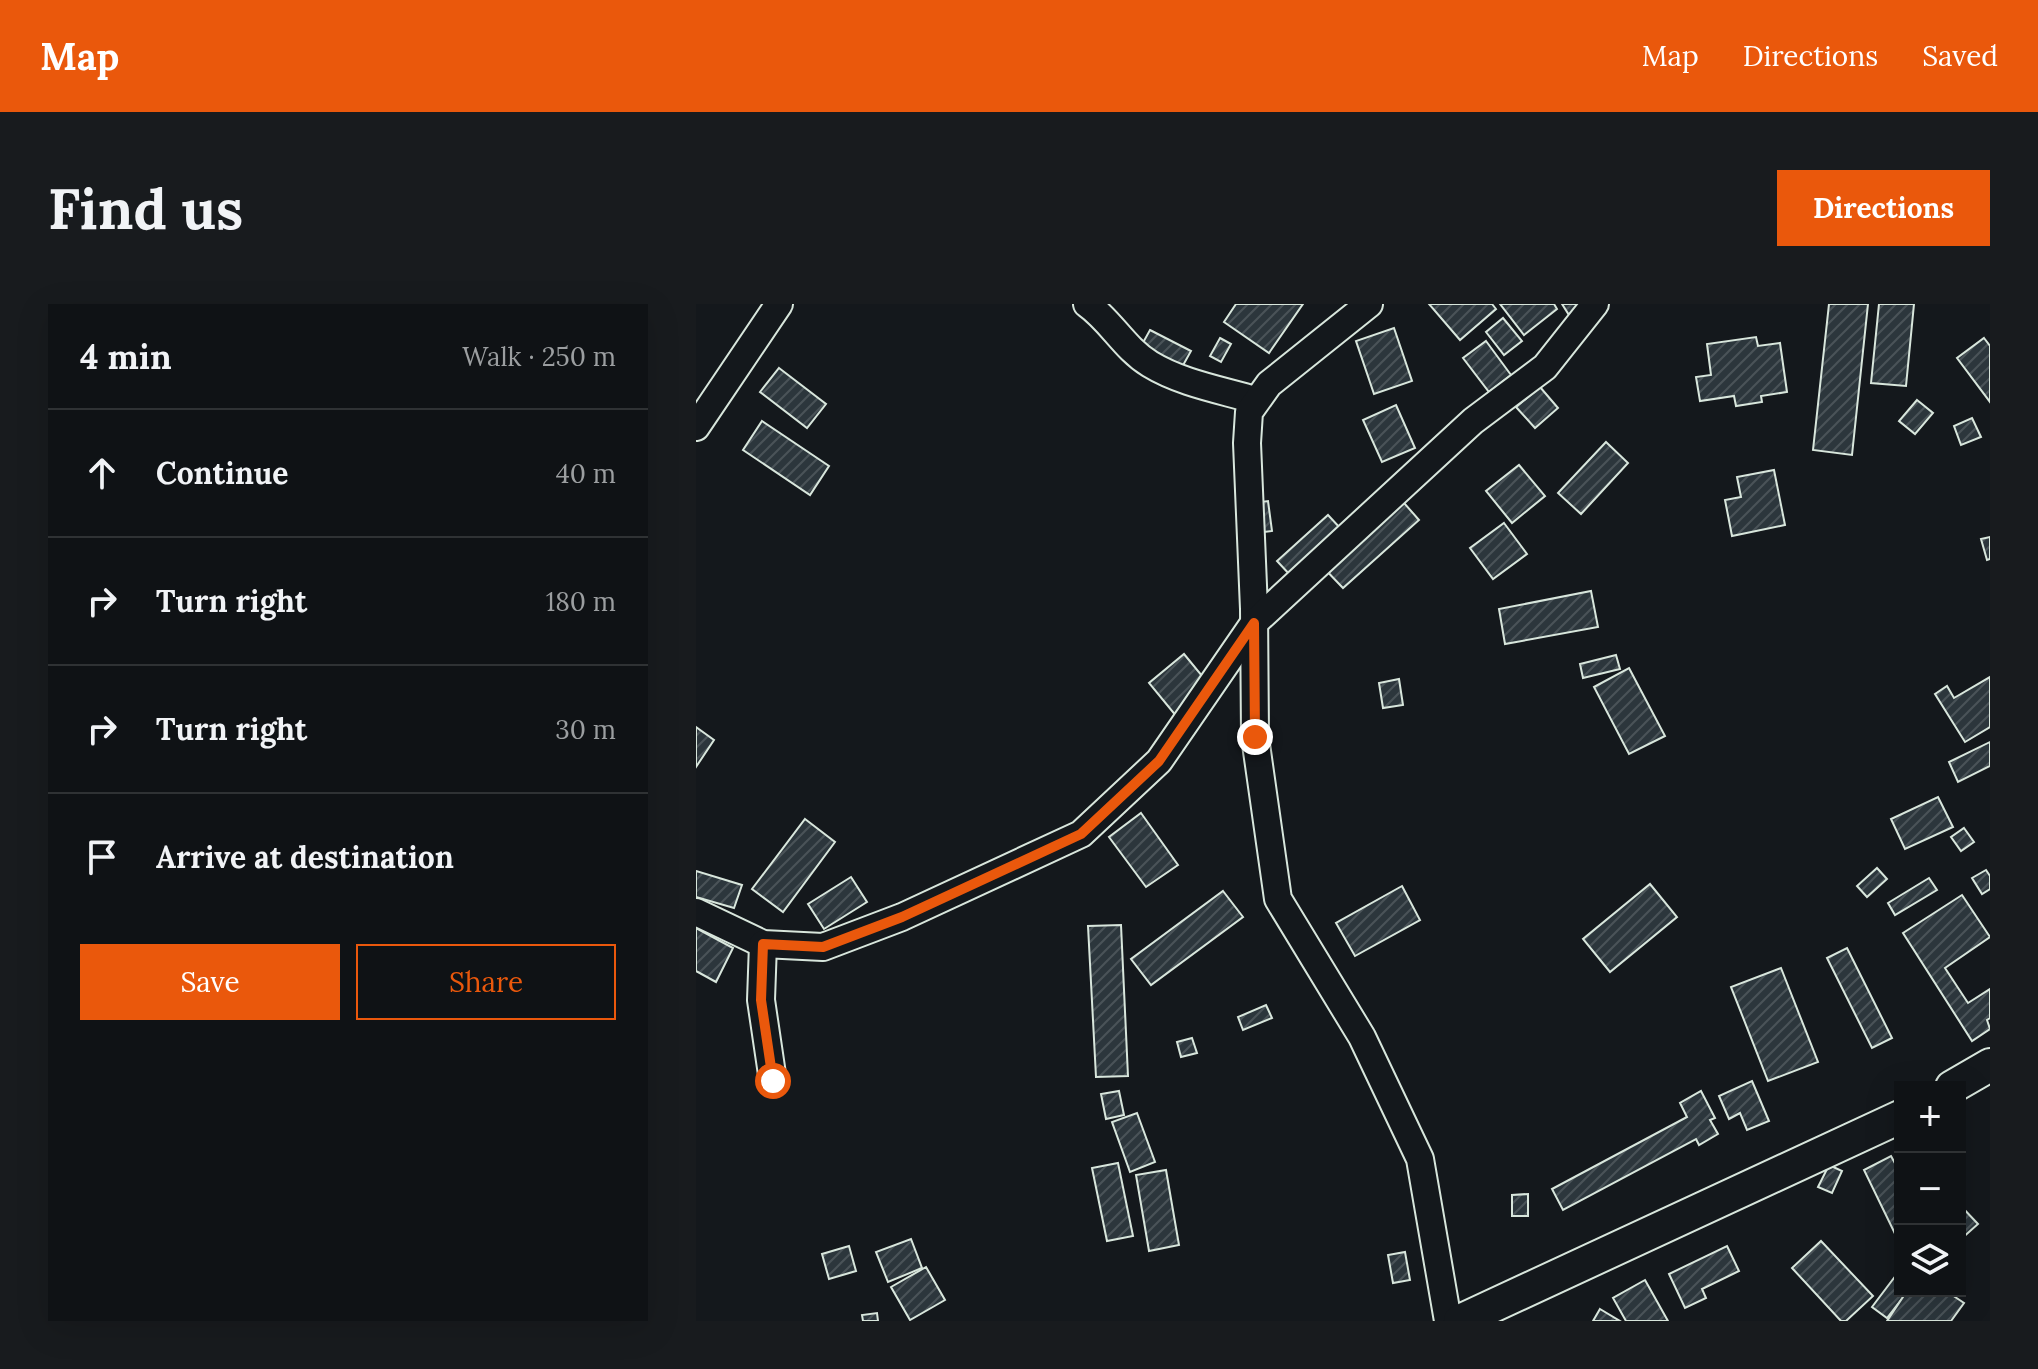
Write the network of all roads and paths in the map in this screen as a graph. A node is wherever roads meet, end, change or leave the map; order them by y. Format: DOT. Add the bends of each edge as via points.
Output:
graph roads {
  1 [pos="779,304"];
  2 [pos="1087,304"];
  3 [pos="1369,304"];
  4 [pos="1595,304"];
  5 [pos="1255,400"];
  6 [pos="696,427"];
  7 [pos="1254,623"];
  8 [pos="696,912"];
  9 [pos="763,944"];
  10 [pos="1990,1065"];
  11 [pos="773,1081"];
  12 [pos="1962,1081"];
  13 [pos="1894,1120"];
  14 [pos="1503,1312"];
  15 [pos="1448,1321"];
  16 [pos="1460,1321"];
  1 -- 6 [label="street"];
  2 -- 5 [label="street" via="1149,363"];
  3 -- 5 [label="street"];
  4 -- 7 [label="street" via="1545,367 1473,421"];
  5 -- 7 [label="street" via="1247,443"];
  7 -- 9 [label="street" via="1159,761 1081,834 902,917 823,947"];
  7 -- 15 [label="street" via="1255,737 1278,899 1362,1037 1420,1159"];
  8 -- 9 [label="street"];
  9 -- 11 [label="street" via="761,1000"];
  10 -- 12 [label="main road"];
  13 -- 14 [label="main road"];
  14 -- 16 [label="main road"];
}
